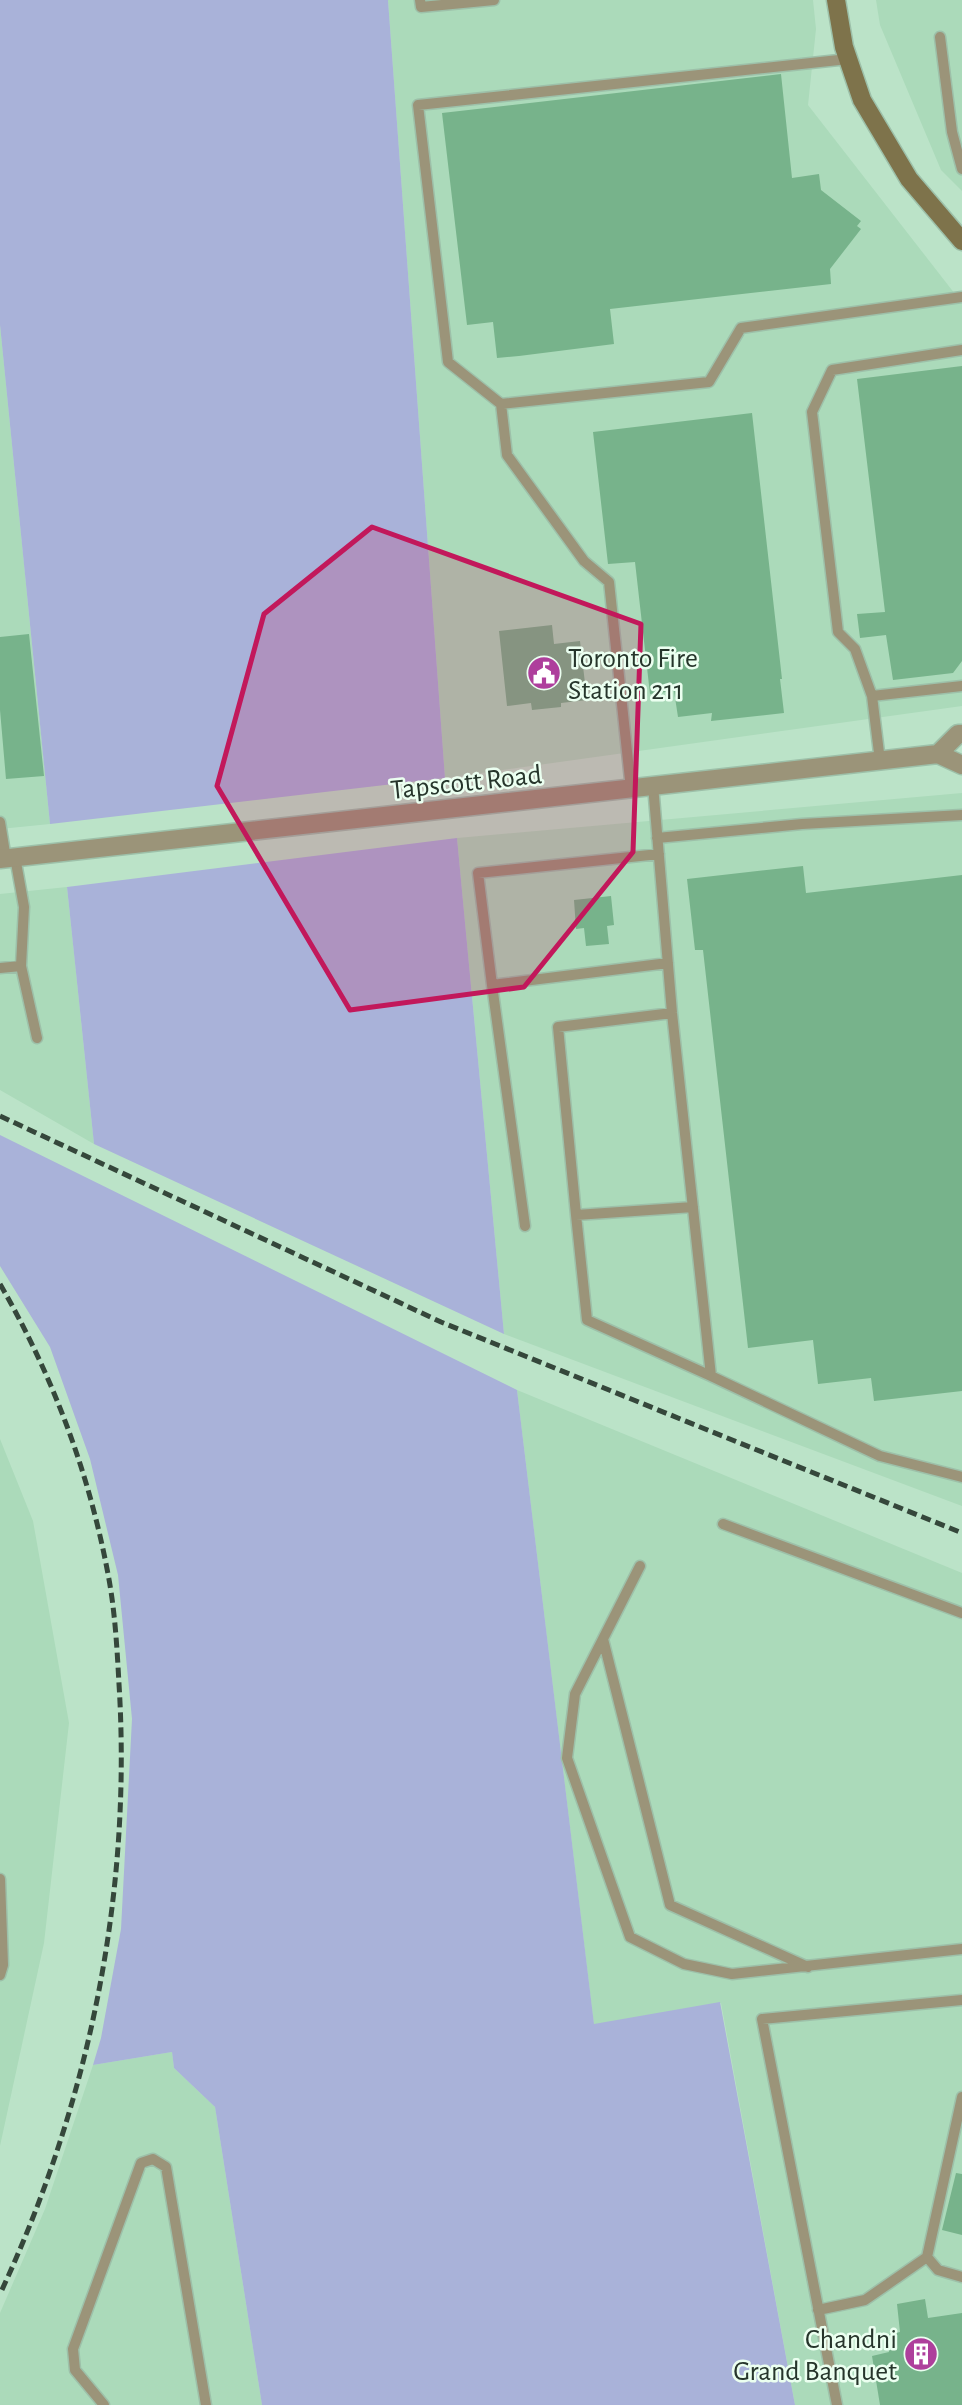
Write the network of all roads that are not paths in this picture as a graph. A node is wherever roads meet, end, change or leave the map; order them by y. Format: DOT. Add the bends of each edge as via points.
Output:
graph roads {
  1 [pos="420,0"];
  2 [pos="494,0"];
  3 [pos="836,0"];
  4 [pos="940,37"];
  5 [pos="848,60"];
  6 [pos="962,169"];
  7 [pos="962,241"];
  8 [pos="962,297"];
  9 [pos="962,351"];
  10 [pos="501,404"];
  11 [pos="962,686"];
  12 [pos="872,696"];
  13 [pos="962,734"];
  14 [pos="938,754"];
  15 [pos="880,761"];
  16 [pos="962,765"];
  17 [pos="653,785"];
  18 [pos="631,789"];
  19 [pos="962,815"];
  20 [pos="0,822"];
  21 [pos="657,838"];
  22 [pos="659,854"];
  23 [pos="7,858"];
  24 [pos="668,963"];
  25 [pos="21,966"];
  26 [pos="0,968"];
  27 [pos="492,985"];
  28 [pos="672,1013"];
  29 [pos="37,1038"];
  30 [pos="693,1207"];
  31 [pos="576,1215"];
  32 [pos="525,1226"];
  33 [pos="711,1376"];
  34 [pos="962,1476"];
  35 [pos="723,1524"];
  36 [pos="640,1566"];
  37 [pos="962,1613"];
  38 [pos="603,1639"];
  39 [pos="0,1879"];
  40 [pos="962,1949"];
  41 [pos="808,1967"];
  42 [pos="0,1975"];
  43 [pos="962,2000"];
  44 [pos="962,2097"];
  45 [pos="926,2257"];
  46 [pos="962,2277"];
  47 [pos="818,2310"];
  48 [pos="104,2405"];
  49 [pos="206,2405"];
  50 [pos="837,2405"];
  1 -- 2 [label="lane" via="421,7"];
  3 -- 5 [label="main road"];
  4 -- 6 [label="lane" via="952,132"];
  5 -- 7 [label="main road" via="862,100 909,180"];
  5 -- 10 [label="lane" via="418,105 448,362"];
  8 -- 10 [label="lane" via="741,328 709,382"];
  9 -- 12 [label="lane" via="832,370 812,412 838,632 855,649"];
  10 -- 18 [label="lane" via="507,455 584,561 609,582"];
  11 -- 12 [label="lane"];
  12 -- 15 [label="lane"];
  13 -- 14 [label="street"];
  14 -- 15 [label="street, Tapscott Road"];
  14 -- 16 [label="street"];
  15 -- 17 [label="street, Tapscott Road"];
  17 -- 18 [label="street, Tapscott Road"];
  17 -- 21 [label="lane"];
  18 -- 23 [label="street, Tapscott Road"];
  19 -- 21 [label="lane"];
  20 -- 23 [label="lane"];
  21 -- 22 [label="lane"];
  22 -- 24 [label="lane"];
  22 -- 27 [label="lane" via="478,873"];
  23 -- 25 [label="lane" via="24,907"];
  24 -- 27 [label="lane"];
  24 -- 28 [label="lane"];
  25 -- 26 [label="lane"];
  25 -- 29 [label="lane"];
  27 -- 32 [label="lane"];
  28 -- 30 [label="lane"];
  28 -- 31 [label="lane" via="558,1027"];
  30 -- 31 [label="lane"];
  30 -- 33 [label="lane"];
  31 -- 33 [label="lane" via="587,1320"];
  33 -- 34 [label="lane" via="880,1456"];
  35 -- 37 [label="lane"];
  36 -- 38 [label="lane"];
  38 -- 41 [label="lane" via="670,1905"];
  38 -- 41 [label="lane" via="575,1693 567,1758 630,1937 684,1964 732,1974"];
  39 -- 42 [label="lane"];
  40 -- 41 [label="lane"];
  43 -- 47 [label="lane" via="762,2019"];
  44 -- 45 [label="lane"];
  45 -- 46 [label="lane" via="938,2270"];
  45 -- 47 [label="lane" via="865,2300"];
  47 -- 50 [label="lane"];
  48 -- 49 [label="lane" via="75,2370 73,2349 141,2163 153,2159 166,2167"];
}
